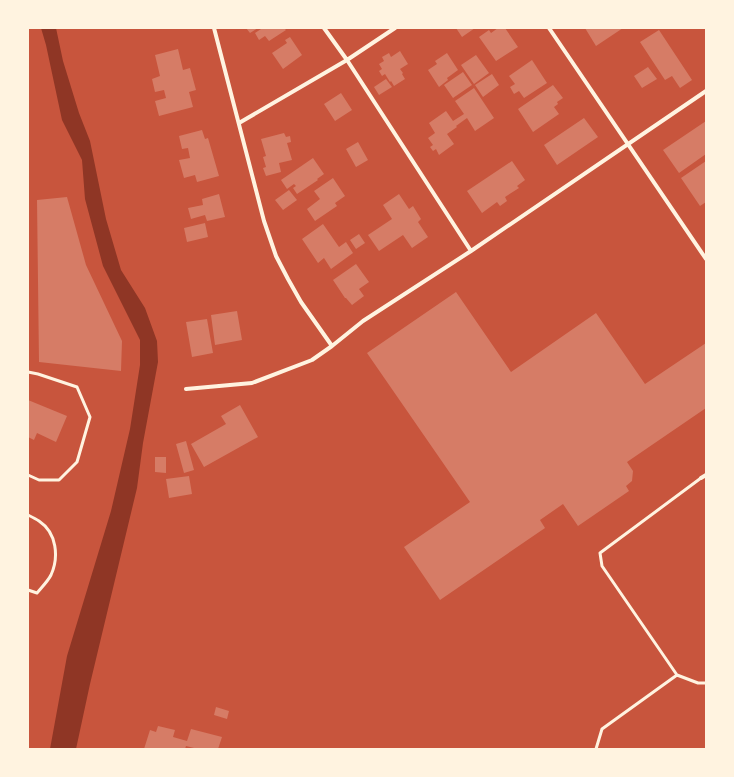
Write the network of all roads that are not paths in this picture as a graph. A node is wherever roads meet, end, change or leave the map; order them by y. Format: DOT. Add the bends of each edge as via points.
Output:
graph roads {
  1 [pos="214,28"];
  2 [pos="324,28"];
  3 [pos="394,28"];
  4 [pos="549,28"];
  5 [pos="347,60"];
  6 [pos="706,92"];
  7 [pos="239,123"];
  8 [pos="628,145"];
  9 [pos="471,251"];
  10 [pos="706,259"];
  11 [pos="332,346"];
  12 [pos="28,372"];
  13 [pos="186,389"];
  14 [pos="28,475"];
  15 [pos="706,475"];
  16 [pos="701,478"];
  17 [pos="28,515"];
  18 [pos="28,590"];
  19 [pos="677,675"];
  20 [pos="706,683"];
  21 [pos="596,749"];
  1 -- 7 [label="street"];
  2 -- 5 [label="street"];
  3 -- 5 [label="street"];
  4 -- 8 [label="street"];
  5 -- 7 [label="street"];
  5 -- 9 [label="street"];
  6 -- 8 [label="street"];
  7 -- 11 [label="street" via="264,221 276,256 301,302"];
  8 -- 9 [label="street"];
  8 -- 10 [label="street"];
  9 -- 11 [label="street" via="363,321"];
  11 -- 13 [label="street" via="312,360 252,383"];
  12 -- 14 [label="lane" via="77,387 90,417 77,462 59,480 39,480"];
  15 -- 16 [label="street"];
  16 -- 19 [label="lane" via="600,553 602,566"];
  17 -- 18 [label="lane" via="40,521 51,533 55,560 51,576 37,593"];
  19 -- 20 [label="lane" via="698,683"];
  19 -- 21 [label="lane" via="602,729"];
}
